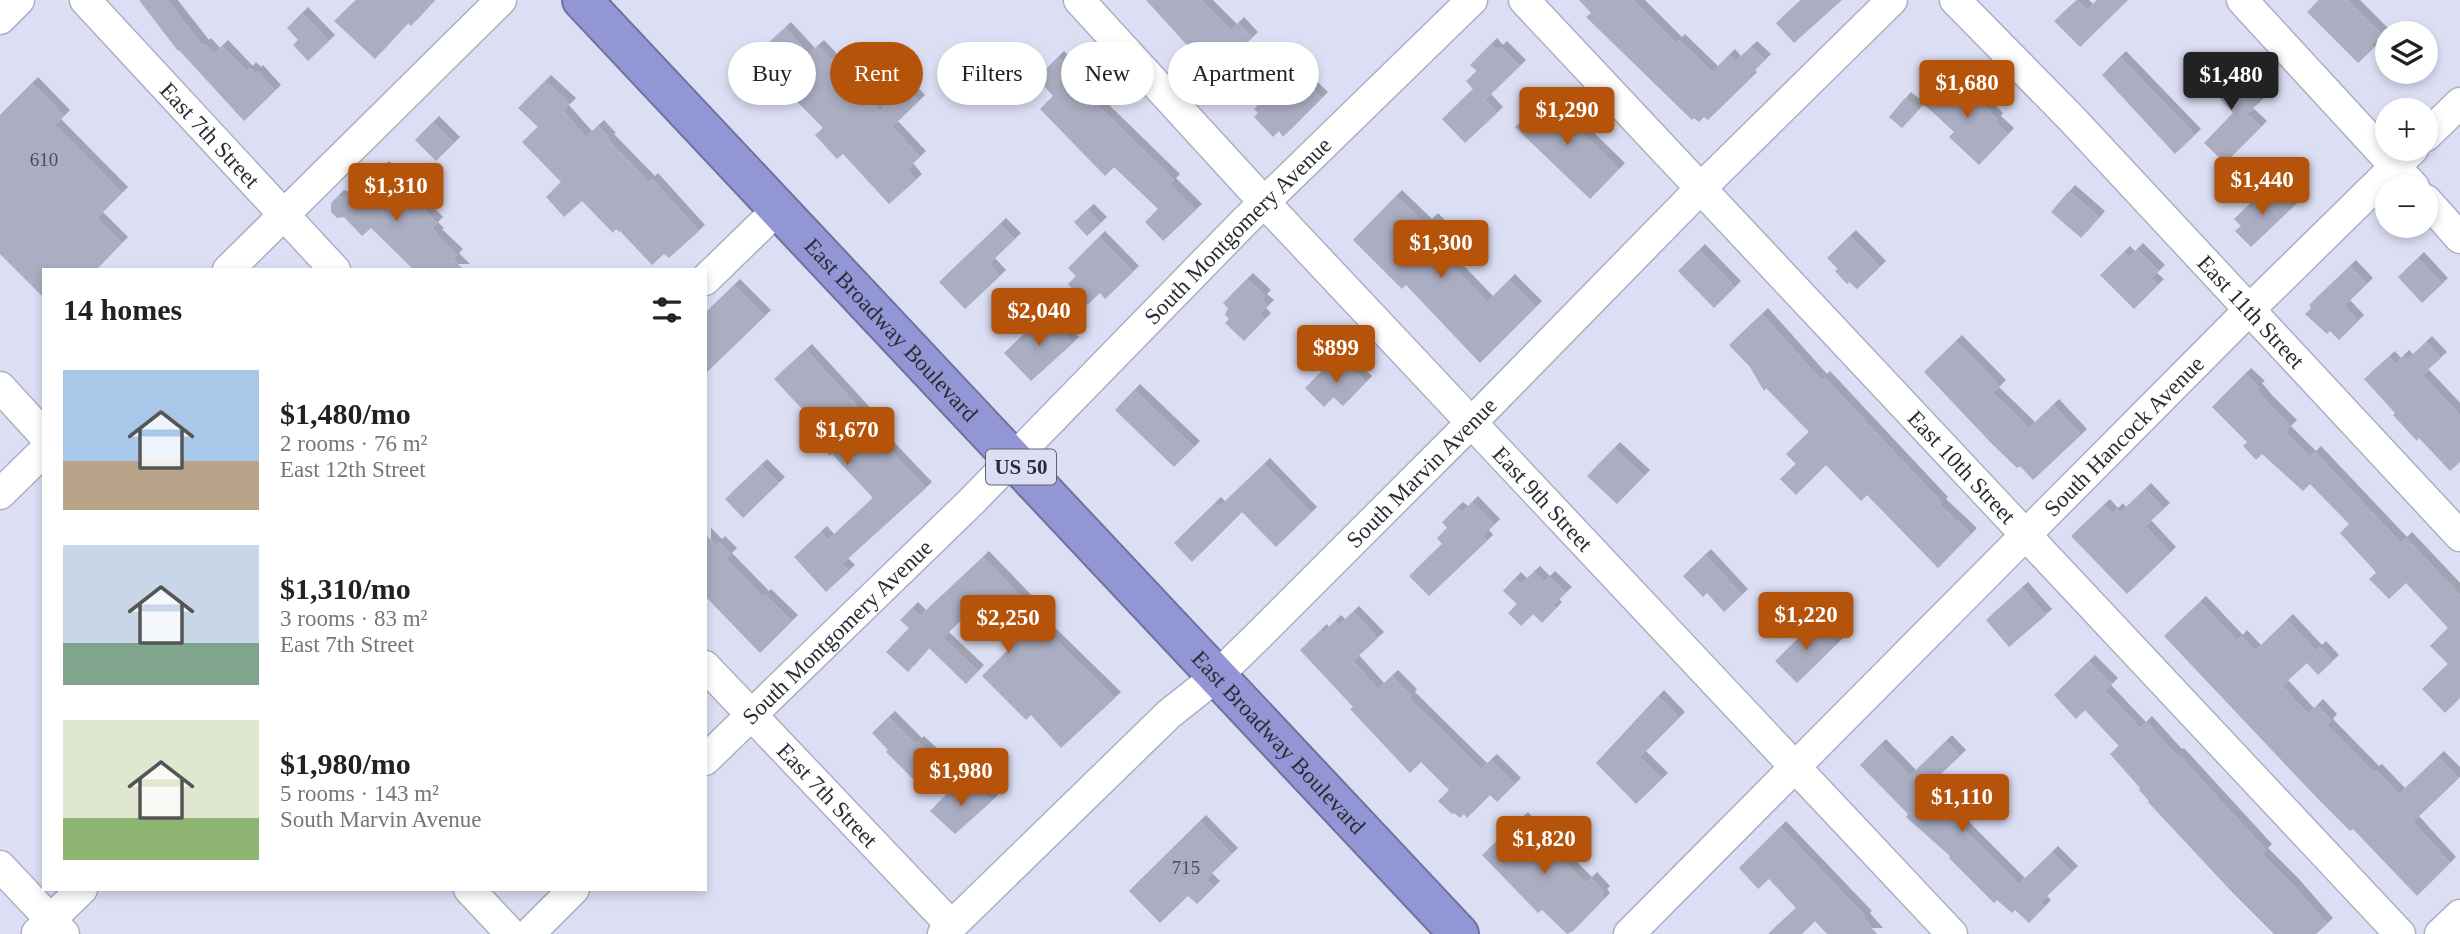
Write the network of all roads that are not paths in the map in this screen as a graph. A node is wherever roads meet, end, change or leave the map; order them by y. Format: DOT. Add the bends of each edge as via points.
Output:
graph roads {
  1 [pos="19,0"];
  2 [pos="85,0"];
  3 [pos="501,0"];
  4 [pos="582,0"];
  5 [pos="1079,0"];
  6 [pos="1472,0"];
  7 [pos="1524,0"];
  8 [pos="1892,0"];
  9 [pos="1955,0"];
  10 [pos="2242,0"];
  11 [pos="0,19"];
  12 [pos="2460,103"];
  13 [pos="2438,124"];
  14 [pos="2408,167"];
  15 [pos="1701,187"];
  16 [pos="1264,202"];
  17 [pos="778,209"];
  18 [pos="2438,213"];
  19 [pos="284,214"];
  20 [pos="2460,238"];
  21 [pos="230,268"];
  22 [pos="333,268"];
  23 [pos="707,278"];
  24 [pos="2250,309"];
  25 [pos="0,387"];
  26 [pos="1472,422"];
  27 [pos="42,433"];
  28 [pos="42,453"];
  29 [pos="1014,459"];
  30 [pos="0,494"];
  31 [pos="2026,534"];
  32 [pos="2460,536"];
  33 [pos="707,668"];
  34 [pos="1217,676"];
  35 [pos="751,715"];
  36 [pos="707,758"];
  37 [pos="1794,768"];
  38 [pos="0,866"];
  39 [pos="80,891"];
  40 [pos="471,891"];
  41 [pos="572,891"];
  42 [pos="2460,915"];
  43 [pos="50,929"];
  44 [pos="947,930"];
  45 [pos="511,934"];
  46 [pos="529,934"];
  47 [pos="1459,934"];
  48 [pos="1629,934"];
  49 [pos="1952,934"];
  50 [pos="2400,934"];
  51 [pos="2440,934"];
  1 -- 11 [label="street"];
  2 -- 19 [label="street, East 7th Street"];
  3 -- 19 [label="street"];
  4 -- 17 [label="highway, East Broadway Boulevard / US 50"];
  5 -- 16 [label="street, East 9th Street"];
  6 -- 16 [label="street, South Montgomery Avenue"];
  7 -- 15 [label="street, East 10th Street"];
  8 -- 15 [label="street, South Marvin Avenue"];
  9 -- 24 [label="street, East 11th Street"];
  10 -- 14 [label="street"];
  12 -- 13 [label="street"];
  14 -- 24 [label="street, South Hancock Avenue"];
  15 -- 26 [label="street, South Marvin Avenue"];
  15 -- 31 [label="street, East 10th Street"];
  16 -- 26 [label="street, East 9th Street"];
  16 -- 29 [label="street, South Montgomery Avenue"];
  17 -- 23 [label="street"];
  17 -- 29 [label="highway, East Broadway Boulevard / US 50"];
  18 -- 20 [label="street"];
  19 -- 21 [label="street"];
  19 -- 22 [label="street, East 7th Street"];
  24 -- 31 [label="street, South Hancock Avenue"];
  24 -- 32 [label="street, East 11th Street"];
  25 -- 27 [label="street"];
  26 -- 34 [label="street, South Marvin Avenue"];
  26 -- 37 [label="street, East 9th Street"];
  28 -- 30 [label="street"];
  29 -- 34 [label="highway, East Broadway Boulevard / US 50"];
  29 -- 35 [label="street, South Montgomery Avenue"];
  31 -- 37 [label="street, South Hancock Avenue"];
  31 -- 50 [label="street, East 10th Street"];
  33 -- 35 [label="street, East 7th Street"];
  34 -- 44 [label="street, South Marvin Avenue" via="1169,714"];
  34 -- 47 [label="highway, East Broadway Boulevard / US 50"];
  35 -- 36 [label="street, South Montgomery Avenue"];
  35 -- 44 [label="street, East 7th Street"];
  37 -- 48 [label="street, South Hancock Avenue"];
  37 -- 49 [label="street, East 9th Street"];
  38 -- 43 [label="street"];
  39 -- 43 [label="street"];
  40 -- 45 [label="street"];
  41 -- 46 [label="street"];
  42 -- 51 [label="street"];
}
